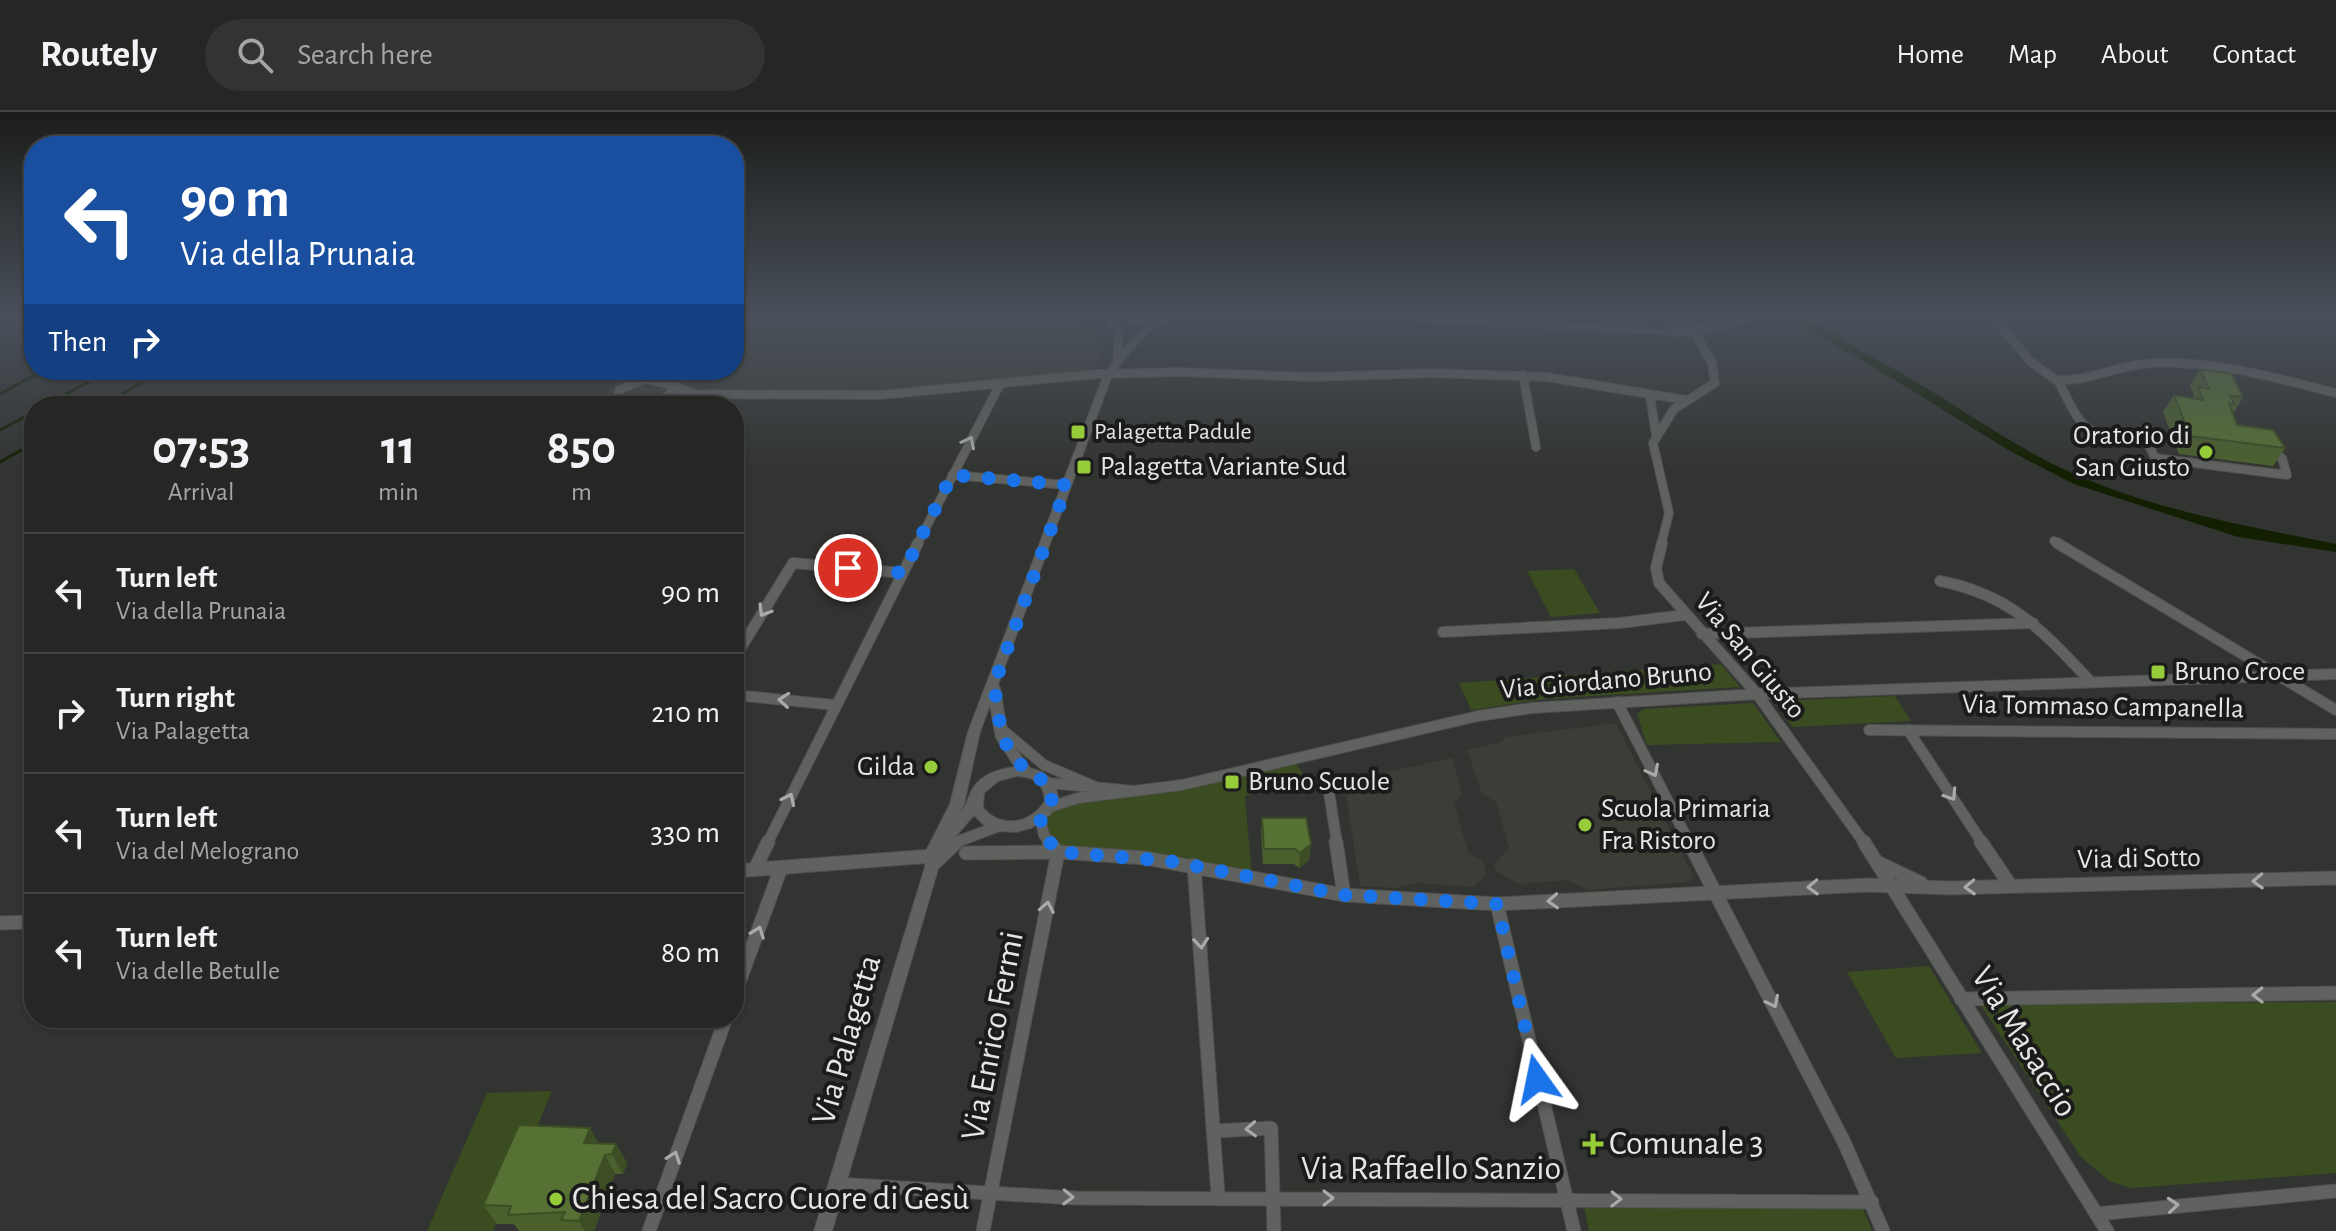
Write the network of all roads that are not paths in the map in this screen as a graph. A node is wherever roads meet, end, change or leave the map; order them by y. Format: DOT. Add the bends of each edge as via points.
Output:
graph roads {
  1 [pos="1112,367"];
  2 [pos="1712,367"];
  3 [pos="2039,367"];
  4 [pos="2119,367"];
  5 [pos="2196,367"];
  6 [pos="1108,374"];
  7 [pos="1523,375"];
  8 [pos="668,380"];
  9 [pos="2058,380"];
  10 [pos="639,381"];
  11 [pos="671,383"];
  12 [pos="1000,384"];
  13 [pos="2336,393"];
  14 [pos="694,394"];
  15 [pos="1650,395"];
  16 [pos="616,396"];
  17 [pos="669,396"];
  18 [pos="684,396"];
  19 [pos="1686,400"];
  20 [pos="1656,435"];
  21 [pos="1536,447"];
  22 [pos="2268,448"];
  23 [pos="952,475"];
  24 [pos="1067,485"];
  25 [pos="2054,541"];
  26 [pos="903,573"];
  27 [pos="1940,581"];
  28 [pos="1684,615"];
  29 [pos="2033,623"];
  30 [pos="1443,632"];
  31 [pos="1702,634"];
  32 [pos="744,643"];
  33 [pos="2336,674"];
  34 [pos="2280,676"];
  35 [pos="2090,681"];
  36 [pos="994,685"];
  37 [pos="1757,694"];
  38 [pos="744,696"];
  39 [pos="1617,702"];
  40 [pos="835,705"];
  41 [pos="2336,710"];
  42 [pos="998,726"];
  43 [pos="1869,730"];
  44 [pos="1908,730"];
  45 [pos="2336,734"];
  46 [pos="967,757"];
  47 [pos="1026,772"];
  48 [pos="1048,783"];
  49 [pos="1098,788"];
  50 [pos="979,789"];
  51 [pos="1134,791"];
  52 [pos="1329,792"];
  53 [pos="975,805"];
  54 [pos="1045,813"];
  55 [pos="999,826"];
  56 [pos="1058,852"];
  57 [pos="966,853"];
  58 [pos="933,857"];
  59 [pos="1879,863"];
  60 [pos="1194,865"];
  61 [pos="781,868"];
  62 [pos="755,869"];
  63 [pos="744,870"];
  64 [pos="2336,878"];
  65 [pos="1891,885"];
  66 [pos="2010,885"];
  67 [pos="1942,887"];
  68 [pos="1714,892"];
  69 [pos="1344,895"];
  70 [pos="1497,904"];
  71 [pos="24,922"];
  72 [pos="0,923"];
  73 [pos="744,969"];
  74 [pos="2336,993"];
  75 [pos="1961,999"];
  76 [pos="722,1028"];
  77 [pos="1215,1131"];
  78 [pos="836,1184"];
  79 [pos="2336,1191"];
  80 [pos="990,1195"];
  81 [pos="1218,1196"];
  82 [pos="1274,1198"];
  83 [pos="1566,1198"];
  84 [pos="1872,1202"];
  85 [pos="2096,1214"];
  86 [pos="649,1231"];
  87 [pos="823,1231"];
  88 [pos="983,1231"];
  89 [pos="1274,1231"];
  90 [pos="1574,1231"];
  91 [pos="1883,1231"];
  92 [pos="2107,1231"];
  1 -- 6 [label="street, Via Palagetta"];
  2 -- 19 [label="street" via="1715,383"];
  3 -- 9 [label="street"];
  4 -- 9 [label="street"];
  5 -- 13 [label="street"];
  6 -- 7 [label="street"];
  6 -- 12 [label="street"];
  6 -- 24 [label="street, Via Palagetta"];
  7 -- 15 [label="street"];
  7 -- 21 [label="street"];
  8 -- 11 [label="street"];
  9 -- 22 [label="street" via="2079,424 2093,433 2148,443 2155,458 2287,475 2280,455"];
  10 -- 11 [label="street"];
  10 -- 16 [label="street"];
  11 -- 14 [label="street"];
  11 -- 17 [label="street"];
  12 -- 14 [label="street" via="879,395"];
  23 -- 12 [label="street, one-way"];
  14 -- 18 [label="street"];
  15 -- 19 [label="street"];
  15 -- 20 [label="street, Via San Giusto"];
  19 -- 20 [label="street"];
  20 -- 28 [label="street, Via San Giusto" via="1654,451 1669,505 1656,577"];
  23 -- 24 [label="street"];
  23 -- 26 [label="street"];
  24 -- 36 [label="street, Via Palagetta"];
  25 -- 34 [label="street"];
  26 -- 32 [label="street, one-way" via="793,563"];
  26 -- 40 [label="street"];
  27 -- 29 [label="street" via="1993,593"];
  28 -- 30 [label="street"];
  28 -- 31 [label="street, Via San Giusto"];
  29 -- 31 [label="street"];
  29 -- 35 [label="street"];
  31 -- 37 [label="street, Via San Giusto"];
  33 -- 34 [label="street, Via Giordano Bruno"];
  34 -- 35 [label="street, Via Giordano Bruno"];
  34 -- 41 [label="street"];
  35 -- 37 [label="street, Via Giordano Bruno"];
  36 -- 42 [label="street, Via Palagetta"];
  36 -- 46 [label="street, Via Palagetta"];
  37 -- 39 [label="street, Via Giordano Bruno"];
  37 -- 59 [label="street, Via San Giusto"];
  40 -- 38 [label="street, one-way"];
  39 -- 51 [label="street, Via Giordano Bruno" via="1478,716 1182,785"];
  39 -- 68 [label="street, one-way"];
  62 -- 40 [label="street, one-way"];
  42 -- 47 [label="street, Via Palagetta"];
  42 -- 49 [label="street, Via Giordano Bruno" via="1044,765"];
  43 -- 44 [label="street, Via Tommaso Campanella"];
  44 -- 45 [label="street, Via Tommaso Campanella"];
  44 -- 66 [label="street, one-way"];
  46 -- 50 [label="street"];
  46 -- 58 [label="street, Via Palagetta" via="953,814"];
  47 -- 48 [label="street, Via Palagetta"];
  47 -- 50 [label="street" via="999,774"];
  48 -- 49 [label="street, Via Giordano Bruno"];
  48 -- 54 [label="street" via="1053,795"];
  49 -- 51 [label="street, Via Giordano Bruno"];
  50 -- 53 [label="street, Via Palagetta"];
  51 -- 54 [label="street, Via Giordano Bruno" via="1068,800"];
  52 -- 69 [label="street"];
  53 -- 55 [label="street" via="983,818"];
  53 -- 58 [label="street, Via Palagetta"];
  54 -- 55 [label="street" via="1018,827"];
  54 -- 56 [label="street" via="1044,835"];
  55 -- 58 [label="street"];
  56 -- 57 [label="street, Via di Sotto"];
  56 -- 60 [label="street, Via di Sotto"];
  80 -- 56 [label="street, Via Enrico Fermi, one-way"];
  58 -- 61 [label="street"];
  58 -- 78 [label="street, Via Palagetta"];
  59 -- 65 [label="street, Via San Giusto"];
  59 -- 67 [label="street, Via di Sotto"];
  60 -- 69 [label="street, Via di Sotto"];
  60 -- 77 [label="street, one-way"];
  61 -- 62 [label="street"];
  73 -- 61 [label="street, one-way"];
  62 -- 63 [label="street"];
  64 -- 66 [label="street, Via di Sotto, one-way"];
  65 -- 67 [label="street, Via di Sotto"];
  65 -- 68 [label="street, Via di Sotto, one-way"];
  65 -- 75 [label="street, Via Masaccio"];
  66 -- 67 [label="street, Via di Sotto, one-way"];
  68 -- 70 [label="street, Via di Sotto, one-way"];
  68 -- 84 [label="street, one-way"];
  69 -- 70 [label="street, Via di Sotto"];
  70 -- 83 [label="street"];
  71 -- 72 [label="street"];
  74 -- 75 [label="street, one-way"];
  75 -- 85 [label="street, Via Masaccio"];
  86 -- 76 [label="street, one-way"];
  77 -- 81 [label="street"];
  82 -- 77 [label="street, one-way" via="1271,1128"];
  78 -- 80 [label="street, Via Raffaello Sanzio"];
  78 -- 87 [label="street, Via Palagetta"];
  85 -- 79 [label="street, one-way"];
  80 -- 81 [label="street, Via Raffaello Sanzio, one-way"];
  80 -- 88 [label="street, Via Enrico Fermi"];
  81 -- 82 [label="street, Via Raffaello Sanzio"];
  82 -- 83 [label="street, Via Raffaello Sanzio, one-way"];
  82 -- 89 [label="street"];
  83 -- 84 [label="street, Via Raffaello Sanzio, one-way"];
  83 -- 90 [label="street"];
  84 -- 91 [label="street"];
  85 -- 92 [label="street, Via Masaccio"];
}
